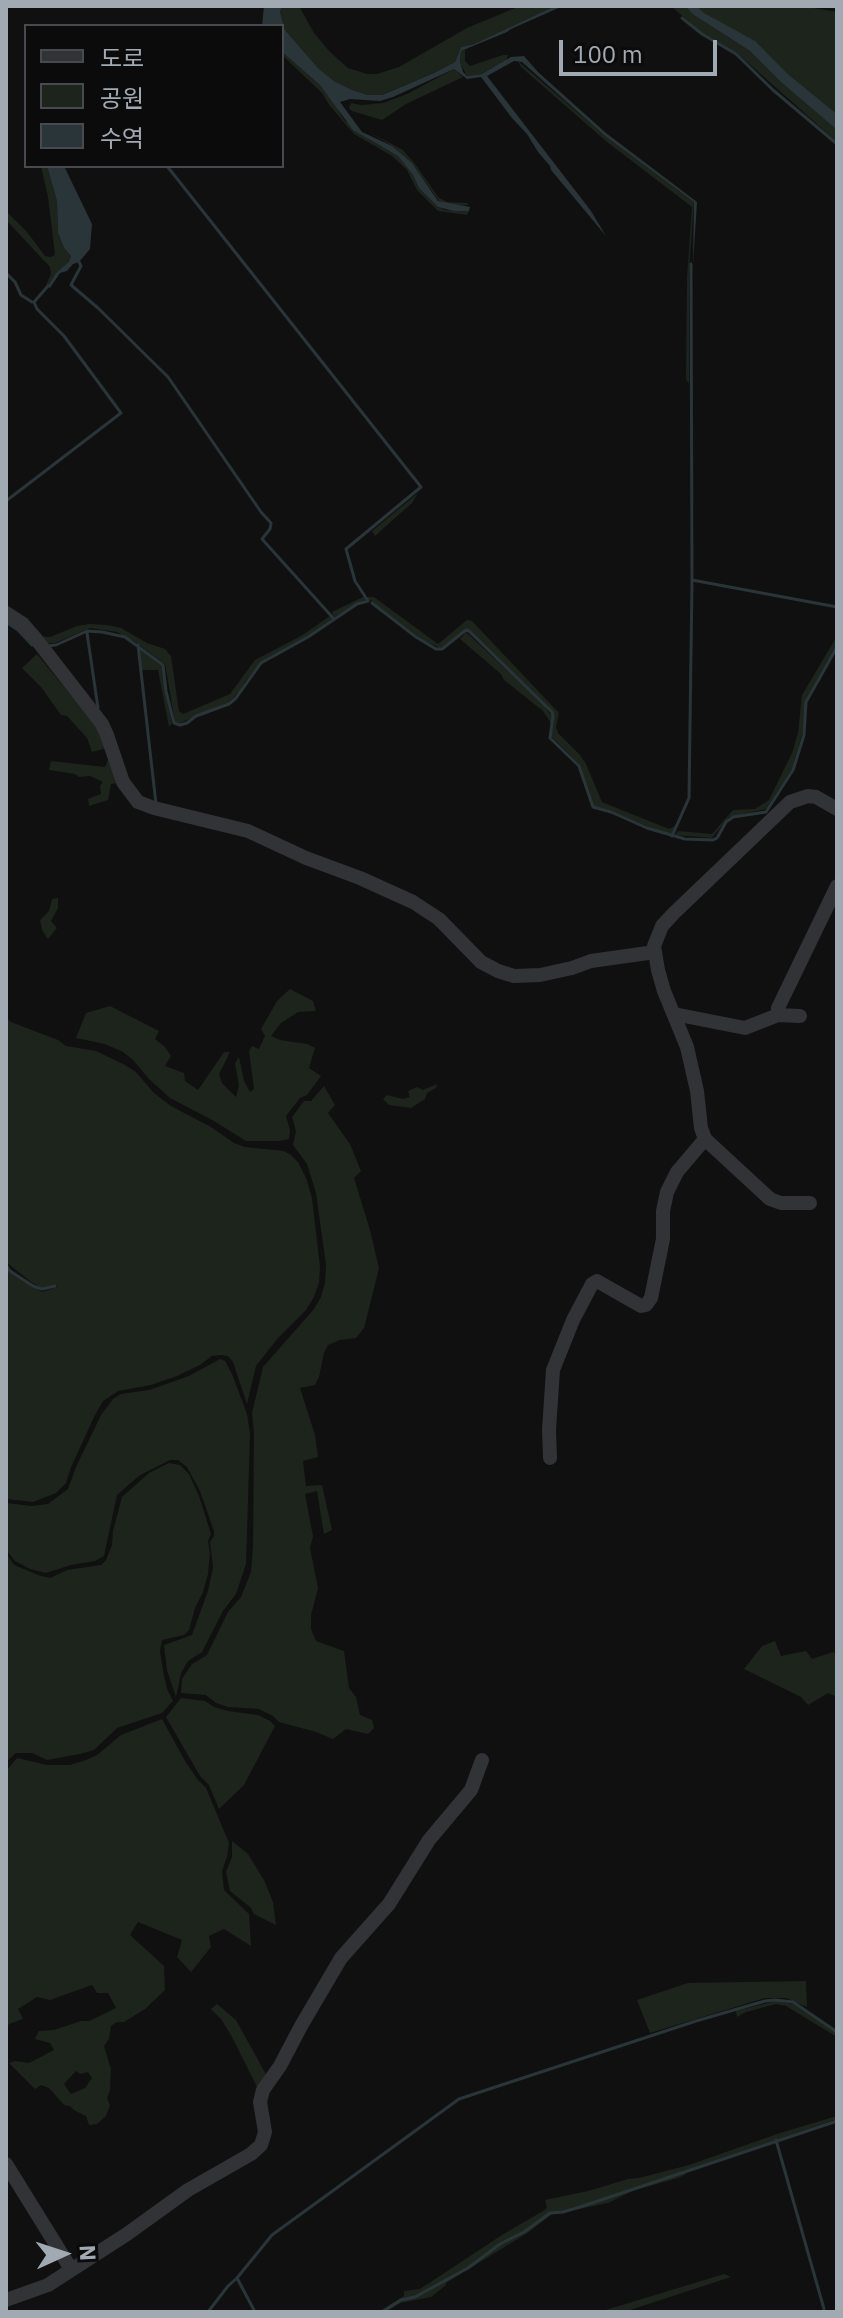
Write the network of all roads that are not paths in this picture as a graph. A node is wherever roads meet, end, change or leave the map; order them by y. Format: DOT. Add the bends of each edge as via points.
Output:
graph roads {
  1 [pos="6,613"];
  2 [pos="837,809"];
  3 [pos="837,886"];
  4 [pos="655,952"];
  5 [pos="674,1014"];
  6 [pos="778,1015"];
  7 [pos="800,1016"];
  8 [pos="705,1139"];
  9 [pos="810,1203"];
  10 [pos="550,1458"];
  11 [pos="482,1760"];
  12 [pos="6,2164"];
  13 [pos="71,2269"];
  14 [pos="6,2300"];
  1 -- 4 [label="street" via="23,624 102,724 123,782 138,802 248,831 413,902 439,919 481,962 514,976"];
  2 -- 4 [label="street" via="816,797 790,802 662,926"];
  3 -- 6 [label="street"];
  4 -- 5 [label="street"];
  5 -- 6 [label="street" via="745,1028"];
  5 -- 8 [label="street" via="687,1047"];
  6 -- 7 [label="street"];
  8 -- 9 [label="street" via="770,1199"];
  8 -- 10 [label="street" via="667,1192 663,1239 646,1305 597,1281 573,1320 553,1370"];
  11 -- 13 [label="street" via="471,1790 429,1840 389,1904 341,1958 263,2090 261,2145"];
  12 -- 13 [label="street"];
  13 -- 14 [label="street" via="48,2285"];
}
